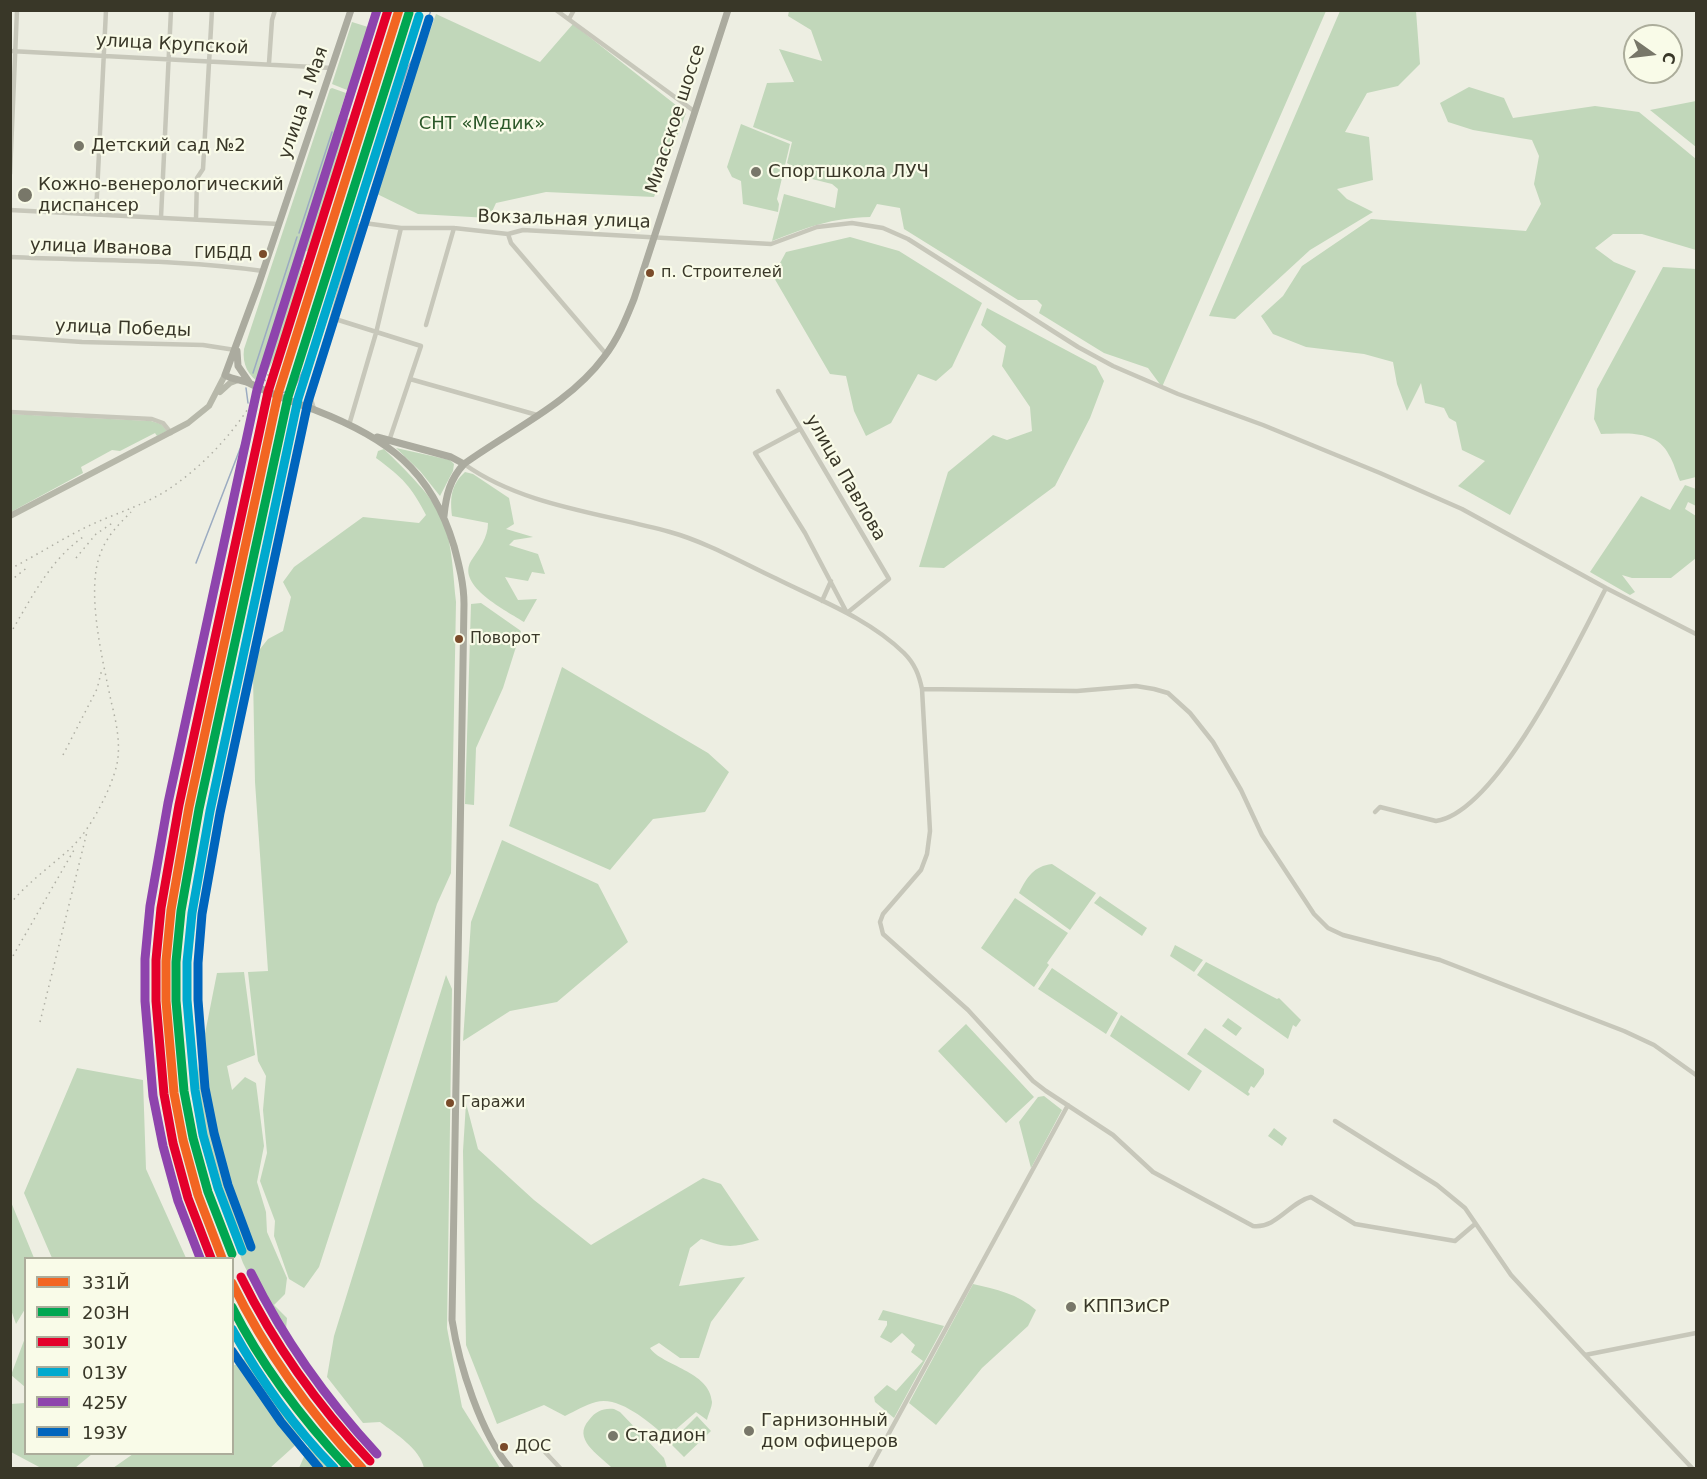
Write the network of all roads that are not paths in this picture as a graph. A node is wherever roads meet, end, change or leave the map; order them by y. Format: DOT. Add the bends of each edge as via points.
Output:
graph roads {
  1 [pos="18,10"];
  2 [pos="106,10"];
  3 [pos="171,10"];
  4 [pos="212,10"];
  5 [pos="275,10"];
  6 [pos="351,10"];
  7 [pos="556,10"];
  8 [pos="574,10"];
  9 [pos="728,10"];
  10 [pos="569,19"];
  11 [pos="13,51"];
  12 [pos="104,55"];
  13 [pos="169,58"];
  14 [pos="210,60"];
  15 [pos="269,63"];
  16 [pos="332,68"];
  17 [pos="694,111"];
  18 [pos="10,174"];
  19 [pos="10,210"];
  20 [pos="96,214"];
  21 [pos="161,217"];
  22 [pos="196,219"];
  23 [pos="279,224"];
  24 [pos="401,228"];
  25 [pos="454,228"];
  26 [pos="508,234"];
  27 [pos="654,237"];
  28 [pos="10,257"];
  29 [pos="263,271"];
  30 [pos="332,318"];
  31 [pos="426,325"];
  32 [pos="376,333"];
  33 [pos="10,337"];
  34 [pos="236,347"];
  35 [pos="606,354"];
  36 [pos="227,371"];
  37 [pos="239,376"];
  38 [pos="410,379"];
  39 [pos="778,391"];
  40 [pos="215,397"];
  41 [pos="314,410"];
  42 [pos="10,412"];
  43 [pos="537,415"];
  44 [pos="349,425"];
  45 [pos="800,429"];
  46 [pos="171,433"];
  47 [pos="372,436"];
  48 [pos="389,441"];
  49 [pos="464,464"];
  50 [pos="10,516"];
  51 [pos="444,519"];
  52 [pos="831,581"];
  53 [pos="1606,588"];
  54 [pos="822,601"];
  55 [pos="847,613"];
  56 [pos="1696,634"];
  57 [pos="922,689"];
  58 [pos="1375,812"];
  59 [pos="1696,1075"];
  60 [pos="1068,1105"];
  61 [pos="1335,1121"];
  62 [pos="1475,1224"];
  63 [pos="1696,1333"];
  64 [pos="1585,1355"];
  65 [pos="545,1452"];
  66 [pos="510,1468"];
  67 [pos="560,1468"];
  68 [pos="870,1468"];
  69 [pos="1692,1468"];
  1 -- 11 [label="street"];
  2 -- 12 [label="street"];
  3 -- 13 [label="street"];
  4 -- 14 [label="street"];
  5 -- 15 [label="street"];
  6 -- 16 [label="main road, улица 1 Мая"];
  7 -- 10 [label="street"];
  8 -- 10 [label="street"];
  9 -- 17 [label="main road, Миасское шоссе"];
  10 -- 17 [label="street"];
  11 -- 12 [label="street, улица Крупской"];
  11 -- 18 [label="street"];
  12 -- 13 [label="street, улица Крупской"];
  12 -- 20 [label="street"];
  13 -- 14 [label="street, улица Крупской"];
  13 -- 21 [label="street"];
  14 -- 15 [label="street, улица Крупской"];
  14 -- 22 [label="street" via="203,169 196,178"];
  15 -- 16 [label="street, улица Крупской"];
  16 -- 23 [label="main road, улица 1 Мая"];
  17 -- 27 [label="main road, Миасское шоссе"];
  19 -- 20 [label="street"];
  20 -- 21 [label="street"];
  21 -- 22 [label="street"];
  22 -- 23 [label="street"];
  23 -- 29 [label="main road, улица 1 Мая"];
  24 -- 25 [label="street, Вокзальная улица"];
  24 -- 30 [label="street, Вокзальная улица" via="364,223 358,227"];
  24 -- 32 [label="street"];
  25 -- 26 [label="street, Вокзальная улица"];
  25 -- 31 [label="street"];
  26 -- 27 [label="street, Вокзальная улица" via="523,230"];
  26 -- 35 [label="street" via="511,243"];
  27 -- 35 [label="main road, Миасское шоссе" via="628,315"];
  27 -- 53 [label="street, Вокзальная улица" via="771,244 817,227 852,223 883,228 908,239 1113,366 1462,509"];
  28 -- 29 [label="street, улица Иванова" via="139,261"];
  29 -- 34 [label="main road, улица 1 Мая"];
  30 -- 32 [label="street"];
  30 -- 41 [label="street" via="310,396"];
  32 -- 38 [label="street" via="421,346"];
  32 -- 44 [label="street"];
  33 -- 34 [label="street, улица Победы"];
  34 -- 36 [label="main road, улица 1 Мая"];
  34 -- 37 [label="main road"];
  35 -- 43 [label="main road, Миасское шоссе" via="572,391"];
  36 -- 37 [label="main road"];
  36 -- 40 [label="main road"];
  37 -- 40 [label="main road"];
  37 -- 41 [label="main road" via="272,395"];
  38 -- 43 [label="street"];
  38 -- 48 [label="street"];
  39 -- 45 [label="street, улица Павлова"];
  40 -- 46 [label="main road" via="202,413"];
  41 -- 44 [label="main road"];
  42 -- 46 [label="street" via="152,419"];
  43 -- 49 [label="main road, Миасское шоссе"];
  44 -- 47 [label="main road"];
  45 -- 52 [label="street" via="755,453"];
  45 -- 55 [label="street, улица Павлова" via="889,579"];
  46 -- 50 [label="main road"];
  47 -- 48 [label="main road"];
  47 -- 51 [label="main road" via="415,472 435,498"];
  48 -- 49 [label="main road"];
  49 -- 51 [label="main road" via="448,488"];
  49 -- 54 [label="street" via="486,478 534,497 673,533"];
  51 -- 66 [label="main road" via="460,570 464,604 452,1320 458,1354 474,1401"];
  52 -- 54 [label="street"];
  52 -- 55 [label="street"];
  53 -- 56 [label="street"];
  53 -- 58 [label="street" via="1523,739 1490,784 1460,812 1446,819 1436,821 1380,807"];
  54 -- 55 [label="street"];
  55 -- 57 [label="street" via="904,653 917,670"];
  57 -- 59 [label="street" via="1077,691 1136,686 1168,693 1213,742 1262,835 1314,914 1328,928 1440,960 1624,1031 1654,1045"];
  57 -- 60 [label="street" via="930,831 927,854 921,870 883,914 883,934 968,1010 1034,1081"];
  60 -- 62 [label="street" via="1113,1135 1153,1172 1253,1227 1286,1214 1311,1197 1350,1222 1375,1229 1455,1241"];
  60 -- 68 [label="street"];
  61 -- 62 [label="street" via="1437,1185 1465,1208"];
  62 -- 64 [label="street" via="1511,1275"];
  63 -- 64 [label="street"];
  64 -- 69 [label="street"];
  65 -- 67 [label="street"];
}
